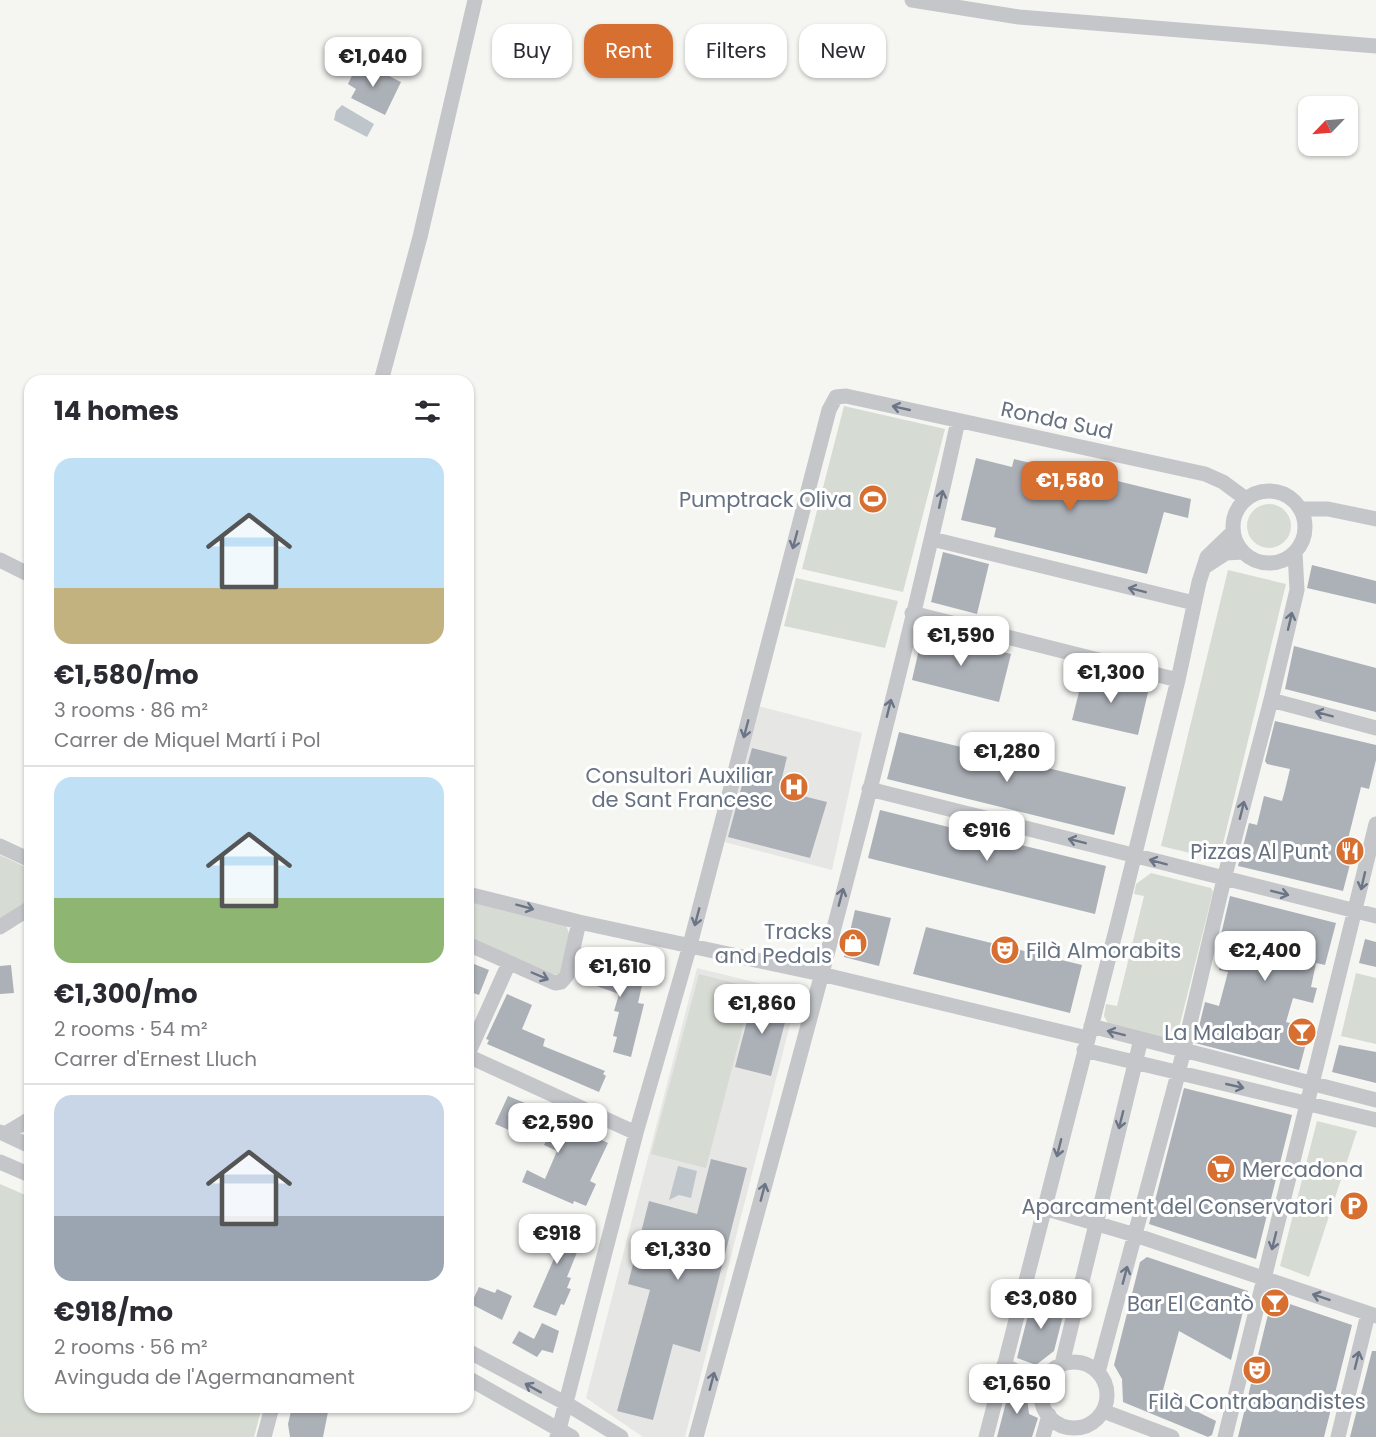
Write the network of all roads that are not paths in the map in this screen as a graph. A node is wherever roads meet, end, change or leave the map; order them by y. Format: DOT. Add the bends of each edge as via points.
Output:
graph roads {
  1 [pos="475,0"];
  2 [pos="912,0"];
  3 [pos="1376,46"];
  4 [pos="383,375"];
  5 [pos="958,421"];
  6 [pos="1246,499"];
  7 [pos="1300,509"];
  8 [pos="1376,519"];
  9 [pos="1233,532"];
  10 [pos="932,539"];
  11 [pos="1243,552"];
  12 [pos="1295,552"];
  13 [pos="0,560"];
  14 [pos="1204,568"];
  15 [pos="24,572"];
  16 [pos="1194,603"];
  17 [pos="912,613"];
  18 [pos="1178,680"];
  19 [pos="1271,700"];
  20 [pos="1376,728"];
  21 [pos="869,789"];
  22 [pos="1376,824"];
  23 [pos="0,846"];
  24 [pos="1134,856"];
  25 [pos="24,857"];
  26 [pos="1224,879"];
  27 [pos="474,896"];
  28 [pos="1356,911"];
  29 [pos="24,912"];
  30 [pos="1376,916"];
  31 [pos="579,922"];
  32 [pos="0,927"];
  33 [pos="690,945"];
  34 [pos="474,947"];
  35 [pos="509,963"];
  36 [pos="821,974"];
  37 [pos="1087,1038"];
  38 [pos="1141,1039"];
  39 [pos="474,1042"];
  40 [pos="1183,1050"];
  41 [pos="474,1058"];
  42 [pos="1135,1063"];
  43 [pos="1178,1074"];
  44 [pos="1313,1084"];
  45 [pos="1376,1100"];
  46 [pos="1308,1103"];
  47 [pos="1376,1120"];
  48 [pos="24,1122"];
  49 [pos="2,1133"];
  50 [pos="636,1133"];
  51 [pos="24,1143"];
  52 [pos="0,1162"];
  53 [pos="24,1173"];
  54 [pos="1044,1208"];
  55 [pos="1096,1223"];
  56 [pos="1136,1235"];
  57 [pos="1265,1279"];
  58 [pos="1372,1315"];
  59 [pos="474,1354"];
  60 [pos="1062,1364"];
  61 [pos="1004,1365"];
  62 [pos="1098,1372"];
  63 [pos="474,1382"];
  64 [pos="1043,1385"];
  65 [pos="567,1404"];
  66 [pos="1103,1411"];
  67 [pos="270,1413"];
  68 [pos="1048,1415"];
  69 [pos="1087,1431"];
  70 [pos="563,1434"];
  71 [pos="264,1437"];
  72 [pos="621,1437"];
  73 [pos="696,1437"];
  74 [pos="986,1437"];
  75 [pos="1043,1437"];
  76 [pos="1172,1437"];
  77 [pos="1225,1437"];
  78 [pos="1338,1437"];
  1 -- 4 [label="street" via="420,237"];
  2 -- 3 [label="street" via="1031,18"];
  5 -- 6 [label="street, Ronda Sud" via="1205,474"];
  10 -- 5 [label="street, one-way"];
  5 -- 33 [label="street, Ronda Sud, one-way" via="836,396 829,410"];
  6 -- 7 [label="street" via="1271,491 1288,496"];
  6 -- 9 [label="street" via="1235,514"];
  7 -- 8 [label="street" via="1328,509"];
  7 -- 12 [label="street" via="1305,532"];
  9 -- 11 [label="street"];
  9 -- 14 [label="street" via="1213,549"];
  16 -- 10 [label="street, one-way"];
  10 -- 17 [label="street"];
  11 -- 12 [label="street" via="1269,563"];
  11 -- 14 [label="street" via="1226,554"];
  19 -- 12 [label="street, one-way" via="1297,590"];
  13 -- 15 [label="street"];
  14 -- 16 [label="street"];
  16 -- 18 [label="street"];
  17 -- 18 [label="street"];
  21 -- 17 [label="street, one-way"];
  18 -- 24 [label="street"];
  20 -- 19 [label="street, one-way"];
  26 -- 19 [label="street, one-way"];
  24 -- 21 [label="street, one-way"];
  36 -- 21 [label="street, one-way"];
  22 -- 28 [label="street, one-way"];
  23 -- 25 [label="street"];
  26 -- 24 [label="street, one-way"];
  24 -- 37 [label="street"];
  26 -- 28 [label="street, one-way"];
  26 -- 40 [label="street"];
  27 -- 31 [label="street, one-way"];
  28 -- 30 [label="street"];
  28 -- 44 [label="street"];
  29 -- 32 [label="street"];
  31 -- 33 [label="street"];
  35 -- 31 [label="street, one-way" via="561,982 567,975"];
  33 -- 36 [label="street"];
  33 -- 50 [label="street"];
  34 -- 35 [label="street"];
  35 -- 39 [label="street"];
  36 -- 37 [label="street"];
  73 -- 36 [label="street, one-way"];
  38 -- 37 [label="street, one-way"];
  37 -- 42 [label="street"];
  37 -- 54 [label="street, one-way"];
  38 -- 40 [label="street"];
  38 -- 42 [label="street"];
  40 -- 43 [label="street"];
  40 -- 44 [label="street"];
  41 -- 50 [label="street"];
  42 -- 43 [label="street"];
  42 -- 55 [label="street, one-way"];
  43 -- 46 [label="street, one-way"];
  43 -- 56 [label="street"];
  44 -- 45 [label="street"];
  44 -- 46 [label="street"];
  46 -- 47 [label="street"];
  46 -- 57 [label="street, one-way"];
  48 -- 49 [label="street"];
  49 -- 51 [label="street"];
  50 -- 65 [label="street"];
  52 -- 53 [label="street"];
  54 -- 55 [label="street"];
  54 -- 61 [label="street"];
  55 -- 56 [label="street"];
  55 -- 60 [label="street"];
  56 -- 57 [label="street"];
  62 -- 56 [label="street, one-way"];
  58 -- 57 [label="street, one-way"];
  57 -- 77 [label="street"];
  78 -- 58 [label="street, one-way"];
  65 -- 59 [label="street, one-way"];
  60 -- 62 [label="street" via="1082,1362"];
  60 -- 64 [label="street" via="1053,1369"];
  61 -- 64 [label="street"];
  61 -- 74 [label="street"];
  62 -- 66 [label="street" via="1107,1391"];
  63 -- 70 [label="street"];
  64 -- 68 [label="street" via="1041,1396"];
  65 -- 70 [label="street"];
  65 -- 72 [label="street"];
  66 -- 69 [label="street"];
  66 -- 76 [label="street"];
  67 -- 71 [label="street"];
  68 -- 69 [label="street" via="1063,1426"];
  68 -- 75 [label="street"];
}
